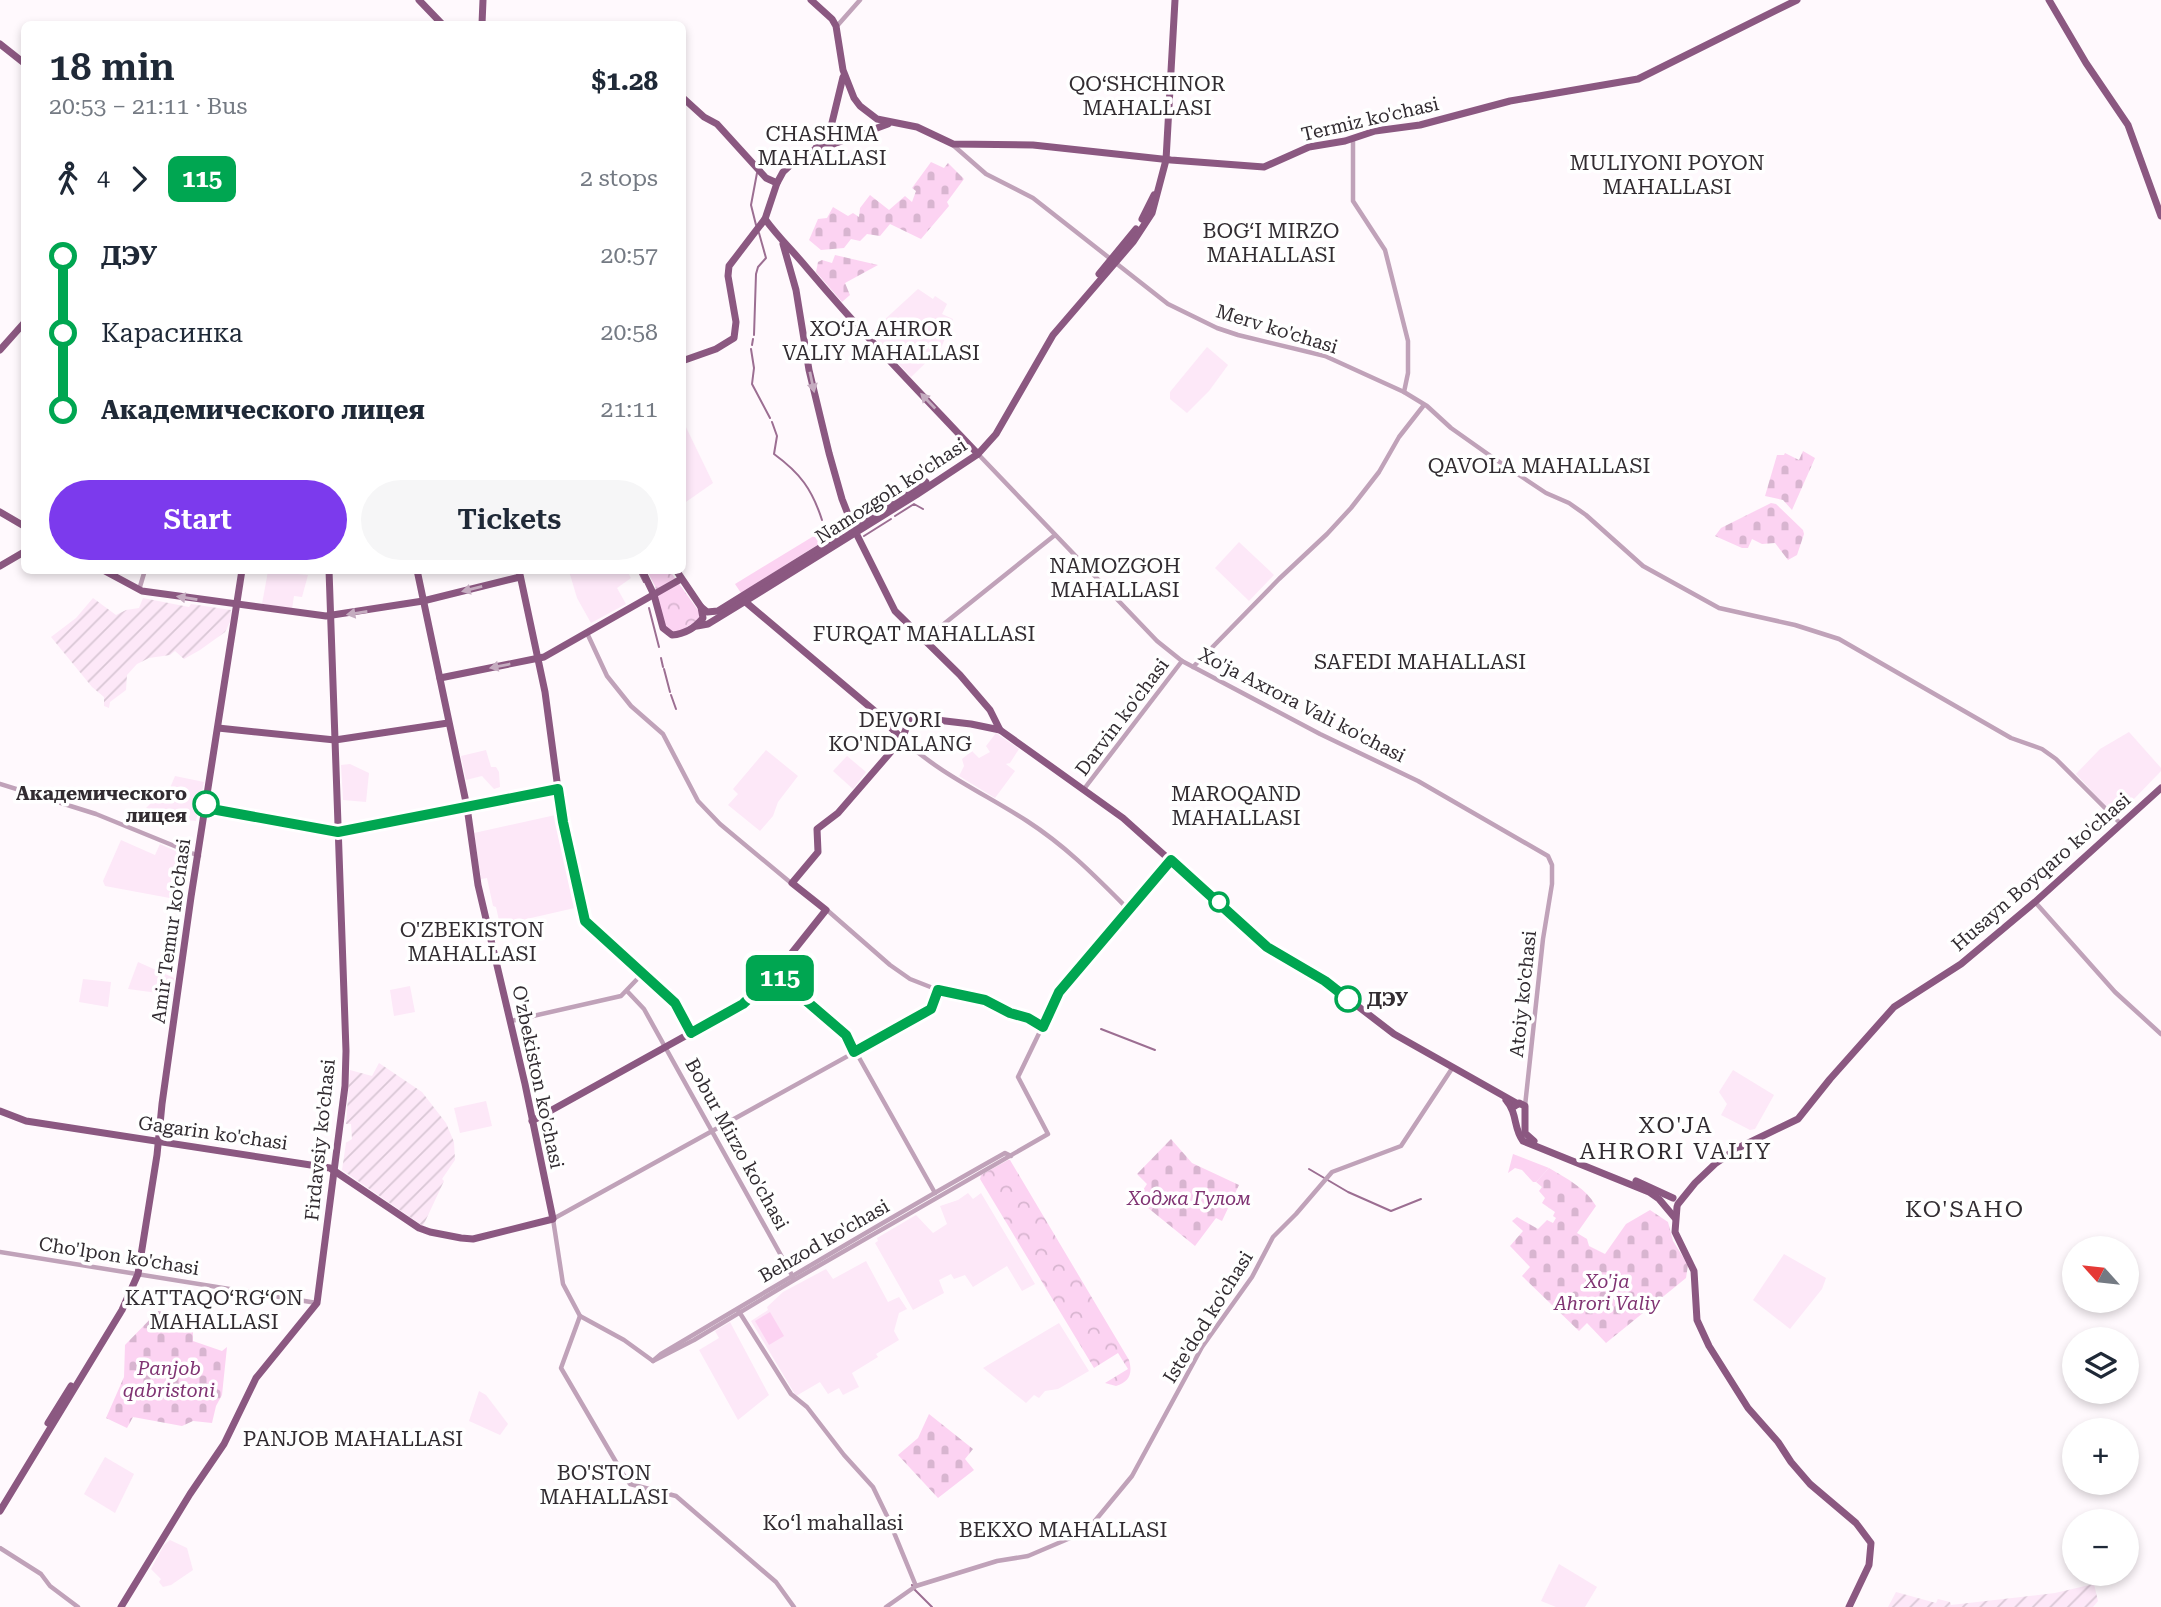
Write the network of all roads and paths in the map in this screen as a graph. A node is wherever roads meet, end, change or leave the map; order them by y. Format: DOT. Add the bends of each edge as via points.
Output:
graph roads {
  1 [pos="419,0"];
  2 [pos="483,0"];
  3 [pos="811,0"];
  4 [pos="859,0"];
  5 [pos="1173,0"];
  6 [pos="1797,0"];
  7 [pos="2049,0"];
  8 [pos="439,21"];
  9 [pos="482,21"];
  10 [pos="836,26"];
  11 [pos="0,39"];
  12 [pos="0,44"];
  13 [pos="21,55"];
  14 [pos="21,60"];
  15 [pos="843,70"];
  16 [pos="850,90"];
  17 [pos="839,93"];
  18 [pos="686,101"];
  19 [pos="873,117"];
  20 [pos="895,123"];
  21 [pos="867,130"];
  22 [pos="1353,139"];
  23 [pos="827,143"];
  24 [pos="953,144"];
  25 [pos="1164,159"];
  26 [pos="777,183"];
  27 [pos="2161,216"];
  28 [pos="765,219"];
  29 [pos="783,244"];
  30 [pos="1114,261"];
  31 [pos="21,326"];
  32 [pos="0,350"];
  33 [pos="686,360"];
  34 [pos="1404,392"];
  35 [pos="1424,405"];
  36 [pos="976,452"];
  37 [pos="0,512"];
  38 [pos="21,524"];
  39 [pos="854,530"];
  40 [pos="1057,536"];
  41 [pos="21,556"];
  42 [pos="0,569"];
  43 [pos="110,574"];
  44 [pos="144,574"];
  45 [pos="241,574"];
  46 [pos="329,574"];
  47 [pos="418,574"];
  48 [pos="519,574"];
  49 [pos="643,574"];
  50 [pos="678,574"];
  51 [pos="681,579"];
  52 [pos="138,590"];
  53 [pos="650,597"];
  54 [pos="425,600"];
  55 [pos="743,600"];
  56 [pos="236,605"];
  57 [pos="701,607"];
  58 [pos="330,616"];
  59 [pos="697,625"];
  60 [pos="587,633"];
  61 [pos="925,639"];
  62 [pos="538,658"];
  63 [pos="1182,661"];
  64 [pos="1193,667"];
  65 [pos="440,678"];
  66 [pos="877,713"];
  67 [pos="911,716"];
  68 [pos="448,723"];
  69 [pos="218,728"];
  70 [pos="1000,730"];
  71 [pos="902,739"];
  72 [pos="335,740"];
  73 [pos="0,784"];
  74 [pos="2161,788"];
  75 [pos="558,789"];
  76 [pos="1084,789"];
  77 [pos="467,807"];
  78 [pos="206,808"];
  79 [pos="2120,823"];
  80 [pos="338,832"];
  81 [pos="199,856"];
  82 [pos="1171,860"];
  83 [pos="792,883"];
  84 [pos="1550,901"];
  85 [pos="2035,902"];
  86 [pos="1128,909"];
  87 [pos="826,910"];
  88 [pos="643,973"];
  89 [pos="775,974"];
  90 [pos="938,990"];
  91 [pos="627,991"];
  92 [pos="510,1021"];
  93 [pos="1043,1027"];
  94 [pos="691,1033"];
  95 [pos="2161,1034"];
  96 [pos="665,1048"];
  97 [pos="854,1052"];
  98 [pos="1453,1068"];
  99 [pos="1519,1109"];
  100 [pos="0,1112"];
  101 [pos="532,1122"];
  102 [pos="712,1131"];
  103 [pos="157,1143"];
  104 [pos="1011,1156"];
  105 [pos="335,1171"];
  106 [pos="935,1193"];
  107 [pos="1660,1199"];
  108 [pos="1673,1204"];
  109 [pos="1675,1217"];
  110 [pos="553,1219"];
  111 [pos="0,1252"];
  112 [pos="136,1273"];
  113 [pos="793,1277"];
  114 [pos="317,1303"];
  115 [pos="738,1310"];
  116 [pos="580,1316"];
  117 [pos="91,1356"];
  118 [pos="0,1501"];
  119 [pos="0,1511"];
  120 [pos="0,1548"];
  121 [pos="913,1587"];
  122 [pos="78,1607"];
  123 [pos="121,1607"];
  124 [pos="794,1607"];
  125 [pos="886,1607"];
  126 [pos="1851,1607"];
  1 -- 8 [label="main road"];
  2 -- 9 [label="main road"];
  3 -- 10 [label="main road"];
  4 -- 10 [label="street"];
  5 -- 25 [label="main road, Namozgoh ko'chasi"];
  6 -- 22 [label="main road, Termiz ko'chasi" via="1638,79 1510,102"];
  7 -- 27 [label="main road" via="2128,125"];
  10 -- 15 [label="main road"];
  11 -- 13 [label="main road"];
  12 -- 14 [label="main road"];
  15 -- 16 [label="main road"];
  15 -- 17 [label="main road"];
  16 -- 17 [label="main road" via="844,86"];
  16 -- 19 [label="main road"];
  17 -- 23 [label="main road"];
  18 -- 26 [label="main road" via="717,124 766,178"];
  19 -- 20 [label="main road, Termiz ko'chasi"];
  19 -- 21 [label="main road" via="875,123"];
  20 -- 21 [label="main road"];
  20 -- 24 [label="main road, Termiz ko'chasi" via="920,128"];
  21 -- 23 [label="main road"];
  22 -- 25 [label="main road, Termiz ko'chasi" via="1309,147 1264,167"];
  22 -- 34 [label="street" via="1353,201 1384,247 1408,341"];
  23 -- 26 [label="main road" via="787,168"];
  24 -- 25 [label="main road, Termiz ko'chasi" via="1033,145"];
  24 -- 30 [label="street" via="986,174 1033,198"];
  25 -- 30 [label="main road, Namozgoh ko'chasi" via="1146,214"];
  26 -- 28 [label="main road"];
  28 -- 29 [label="main road, Xo'ja Axrora Vali ko'chasi"];
  28 -- 33 [label="main road" via="728,268 734,338"];
  36 -- 29 [label="main road, Xo'ja Axrora Vali ko'chasi, one-way"];
  29 -- 39 [label="main road, one-way" via="829,453"];
  30 -- 34 [label="street, Merv ko'chasi" via="1168,304 1195,318 1238,335 1325,355"];
  30 -- 36 [label="main road, Namozgoh ko'chasi" via="1053,335 996,434"];
  31 -- 32 [label="main road"];
  34 -- 35 [label="street, Merv ko'chasi"];
  35 -- 64 [label="street" via="1351,508"];
  35 -- 79 [label="street, Merv ko'chasi" via="1492,457 1586,515 1643,566 1719,608 1795,625 1854,646 2011,738 2046,752"];
  36 -- 39 [label="main road, Namozgoh ko'chasi"];
  36 -- 40 [label="street, Xo'ja Axrora Vali ko'chasi"];
  37 -- 38 [label="main road"];
  39 -- 55 [label="main road, Namozgoh ko'chasi"];
  39 -- 61 [label="main road" via="895,611"];
  40 -- 61 [label="street"];
  40 -- 63 [label="street, Xo'ja Axrora Vali ko'chasi" via="1157,641"];
  41 -- 42 [label="main road"];
  43 -- 52 [label="main road"];
  44 -- 52 [label="street"];
  45 -- 56 [label="main road, Amir Temur ko'chasi"];
  46 -- 58 [label="main road"];
  47 -- 54 [label="main road, O'zbekiston ko'chasi"];
  48 -- 54 [label="main road, one-way"];
  48 -- 62 [label="main road"];
  49 -- 53 [label="main road"];
  50 -- 51 [label="main road"];
  51 -- 53 [label="main road"];
  51 -- 57 [label="main road"];
  56 -- 52 [label="main road, one-way"];
  53 -- 59 [label="main road" via="668,634 681,634"];
  53 -- 60 [label="main road"];
  54 -- 58 [label="main road, one-way"];
  54 -- 65 [label="main road, O'zbekiston ko'chasi"];
  55 -- 57 [label="main road, Namozgoh ko'chasi" via="718,611"];
  55 -- 59 [label="main road, Namozgoh ko'chasi" via="708,624"];
  55 -- 66 [label="main road"];
  56 -- 58 [label="main road"];
  56 -- 69 [label="main road, Amir Temur ko'chasi"];
  57 -- 59 [label="main road" via="704,618"];
  58 -- 72 [label="main road, Firdavsiy ko'chasi"];
  60 -- 62 [label="main road"];
  60 -- 83 [label="street" via="607,676 631,706 663,734 698,801"];
  61 -- 70 [label="main road" via="990,710"];
  62 -- 65 [label="main road, one-way"];
  62 -- 75 [label="main road"];
  63 -- 64 [label="street, Xo'ja Axrora Vali ko'chasi"];
  63 -- 76 [label="street, Darvin ko'chasi"];
  64 -- 84 [label="street, Xo'ja Axrora Vali ko'chasi" via="1418,781 1542,850 1552,865"];
  65 -- 68 [label="main road, O'zbekiston ko'chasi"];
  66 -- 67 [label="main road"];
  66 -- 71 [label="main road"];
  67 -- 70 [label="main road"];
  67 -- 71 [label="main road"];
  68 -- 72 [label="main road"];
  68 -- 77 [label="main road, O'zbekiston ko'chasi"];
  69 -- 72 [label="main road"];
  69 -- 78 [label="main road, Amir Temur ko'chasi"];
  70 -- 76 [label="main road"];
  71 -- 83 [label="main road" via="817,829 818,852"];
  71 -- 86 [label="street" via="934,766 1052,838"];
  72 -- 80 [label="main road, Firdavsiy ko'chasi"];
  73 -- 81 [label="street" via="96,814"];
  74 -- 79 [label="main road, Husayn Boyqaro ko'chasi"];
  75 -- 77 [label="main road"];
  75 -- 88 [label="street" via="585,921"];
  76 -- 82 [label="main road"];
  77 -- 80 [label="main road"];
  77 -- 92 [label="main road, O'zbekiston ko'chasi" via="478,884"];
  78 -- 80 [label="main road"];
  78 -- 81 [label="main road, Amir Temur ko'chasi"];
  79 -- 85 [label="main road, Husayn Boyqaro ko'chasi"];
  80 -- 105 [label="main road, Firdavsiy ko'chasi" via="346,1053"];
  81 -- 103 [label="main road, Amir Temur ko'chasi"];
  82 -- 86 [label="street"];
  82 -- 98 [label="main road" via="1267,947 1325,981 1394,1034"];
  83 -- 87 [label="main road"];
  84 -- 99 [label="street, Atoiy ko'chasi" via="1533,1016 1528,1091"];
  85 -- 95 [label="street" via="2115,992"];
  85 -- 108 [label="main road, Husayn Boyqaro ko'chasi" via="1961,964 1894,1007 1798,1119 1725,1157"];
  86 -- 93 [label="street" via="1059,992"];
  87 -- 89 [label="main road"];
  87 -- 90 [label="street" via="890,965"];
  88 -- 91 [label="street"];
  88 -- 94 [label="street" via="675,1003"];
  89 -- 94 [label="main road" via="743,1004"];
  89 -- 97 [label="street" via="846,1035"];
  90 -- 93 [label="street" via="985,1000"];
  90 -- 97 [label="street" via="931,1009"];
  91 -- 92 [label="street" via="605,1001"];
  91 -- 96 [label="street, Bobur Mirzo ko'chasi" via="644,1009"];
  92 -- 101 [label="main road, O'zbekiston ko'chasi"];
  93 -- 104 [label="street" via="1017,1077 1048,1134"];
  94 -- 96 [label="main road"];
  96 -- 101 [label="main road"];
  96 -- 102 [label="street, Bobur Mirzo ko'chasi"];
  97 -- 102 [label="street"];
  97 -- 106 [label="street"];
  98 -- 99 [label="main road"];
  98 -- 121 [label="street, Iste'dod ko'chasi" via="1401,1146 1332,1172 1273,1237 1252,1277 1202,1347 1132,1476 1082,1533 1028,1556"];
  99 -- 107 [label="main road" via="1517,1131 1523,1141"];
  99 -- 108 [label="main road" via="1531,1140"];
  100 -- 103 [label="main road, Gagarin ko'chasi" via="26,1121"];
  101 -- 110 [label="main road, O'zbekiston ko'chasi"];
  102 -- 110 [label="street"];
  102 -- 113 [label="street, Bobur Mirzo ko'chasi"];
  103 -- 105 [label="main road, Gagarin ko'chasi" via="302,1162"];
  103 -- 112 [label="main road, Amir Temur ko'chasi"];
  104 -- 106 [label="street, Behzod ko'chasi" via="1005,1153"];
  104 -- 113 [label="street, Behzod ko'chasi"];
  105 -- 110 [label="main road, Gagarin ko'chasi" via="430,1232 473,1239"];
  105 -- 114 [label="main road, Firdavsiy ko'chasi"];
  106 -- 113 [label="street, Behzod ko'chasi"];
  107 -- 108 [label="main road"];
  107 -- 109 [label="main road"];
  108 -- 109 [label="main road"];
  109 -- 126 [label="main road" via="1676,1237 1694,1271 1698,1325 1709,1346 1748,1408 1791,1462 1870,1533 1876,1548"];
  110 -- 116 [label="street" via="563,1284"];
  111 -- 112 [label="street, Cho'lpon ko'chasi"];
  112 -- 114 [label="street, Cho'lpon ko'chasi"];
  112 -- 117 [label="main road, Amir Temur ko'chasi" via="122,1310"];
  113 -- 115 [label="street, Behzod ko'chasi"];
  114 -- 123 [label="main road" via="256,1378 224,1444"];
  115 -- 116 [label="street, Behzod ko'chasi" via="653,1361"];
  115 -- 121 [label="street" via="791,1394 873,1487"];
  116 -- 124 [label="street" via="561,1368 630,1484 676,1496 776,1582"];
  117 -- 118 [label="main road, Amir Temur ko'chasi"];
  117 -- 119 [label="main road, Amir Temur ko'chasi"];
  120 -- 122 [label="street" via="41,1574"];
  121 -- 125 [label="street, Iste'dod ko'chasi"];
}
